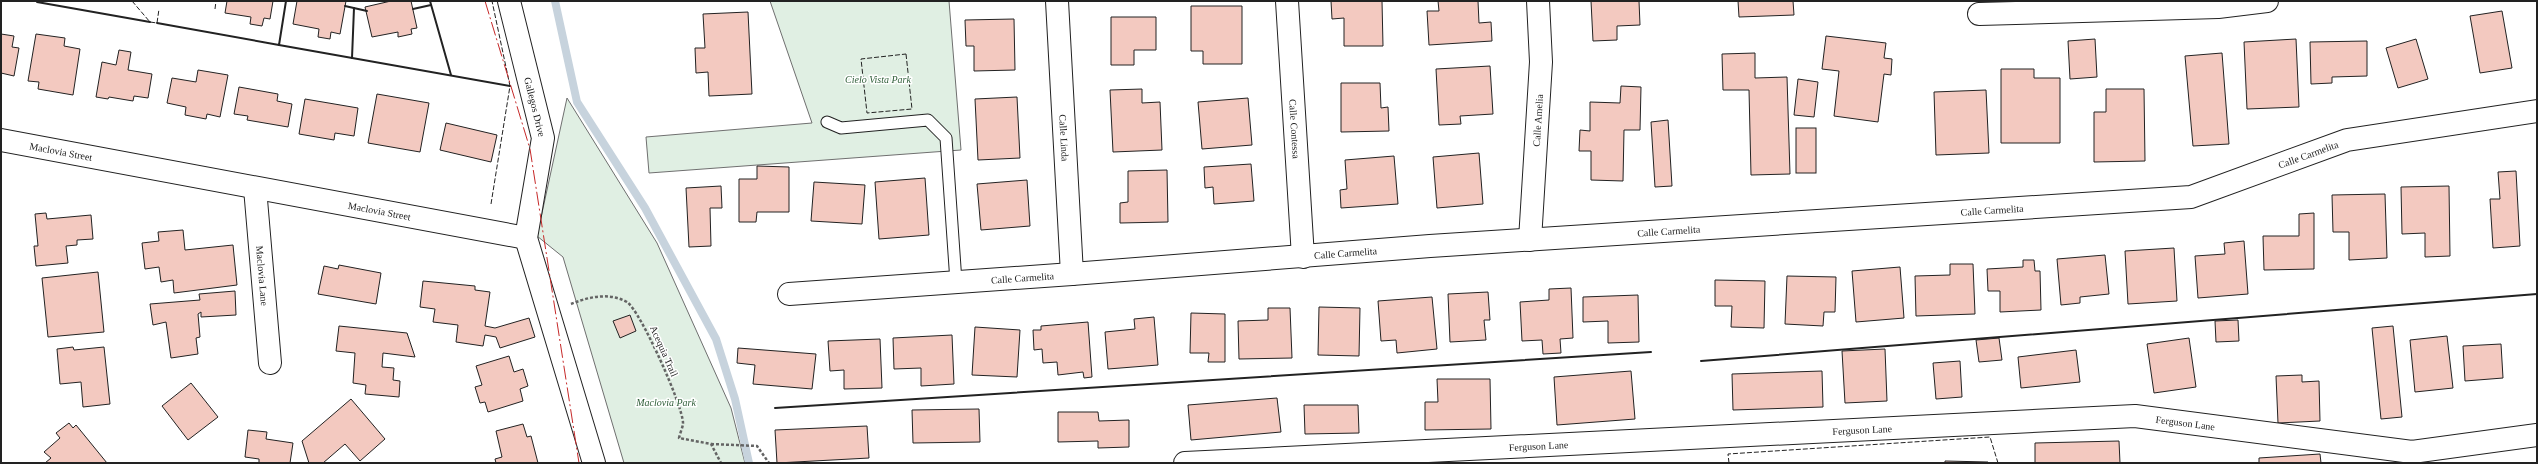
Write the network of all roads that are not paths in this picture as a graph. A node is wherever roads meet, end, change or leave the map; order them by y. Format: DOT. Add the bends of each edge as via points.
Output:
graph roads {
  1 [pos="509,1"];
  2 [pos="1058,1"];
  3 [pos="1287,1"];
  4 [pos="1538,1"];
  5 [pos="2267,1"];
  6 [pos="1979,14"];
  7 [pos="2537,111"];
  8 [pos="827,122"];
  9 [pos="1,140"];
  10 [pos="256,188"];
  11 [pos="526,238"];
  12 [pos="1530,240"];
  13 [pos="1303,257"];
  14 [pos="1072,274"];
  15 [pos="956,282"];
  16 [pos="789,294"];
  17 [pos="270,363"];
  18 [pos="2537,436"];
  19 [pos="594,463"];
  20 [pos="1185,463"];
  1 -- 11 [label="street, Gallegos Drive" via="543,138"];
  2 -- 14 [label="street, Calle Linda"];
  3 -- 13 [label="street, Calle Contessa"];
  4 -- 12 [label="street, Calle Amelia" via="1541,62"];
  5 -- 6 [label="street" via="2218,6"];
  7 -- 12 [label="street, Calle Carmelita" via="2348,140 2191,197"];
  8 -- 15 [label="lane" via="841,128 928,120 946,138"];
  9 -- 10 [label="street, Maclovia Street"];
  10 -- 11 [label="street, Maclovia Street"];
  10 -- 17 [label="street, Maclovia Lane"];
  11 -- 19 [label="street"];
  12 -- 13 [label="street, Calle Carmelita"];
  13 -- 14 [label="street, Calle Carmelita"];
  14 -- 15 [label="street, Calle Carmelita"];
  15 -- 16 [label="street, Calle Carmelita"];
  18 -- 20 [label="street, Ferguson Lane" via="2412,452 2135,416"];
}
